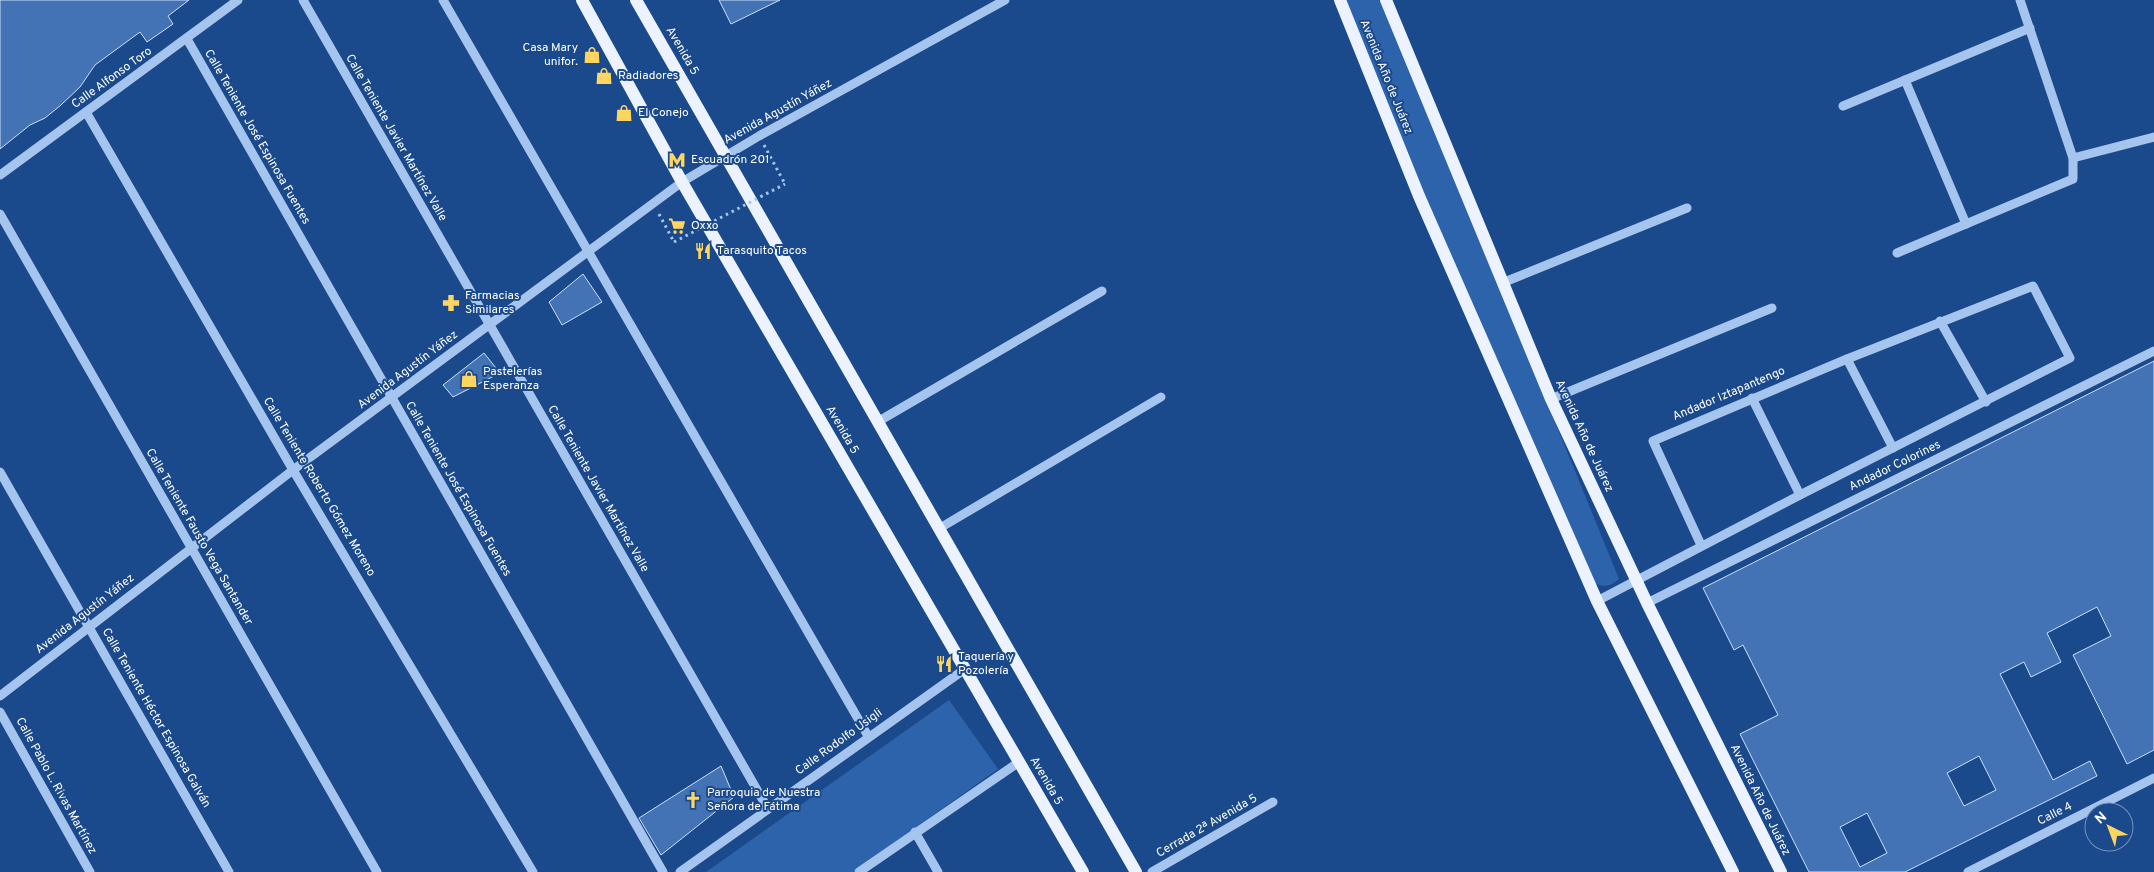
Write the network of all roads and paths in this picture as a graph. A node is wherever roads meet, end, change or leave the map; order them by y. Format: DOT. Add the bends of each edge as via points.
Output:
graph roads {
  1 [pos="238,0"];
  2 [pos="303,0"];
  3 [pos="442,0"];
  4 [pos="582,0"];
  5 [pos="636,0"];
  6 [pos="1005,0"];
  7 [pos="1340,0"];
  8 [pos="1386,0"];
  9 [pos="2020,0"];
  10 [pos="2030,28"];
  11 [pos="187,39"];
  12 [pos="1905,80"];
  13 [pos="1843,106"];
  14 [pos="86,112"];
  15 [pos="2154,137"];
  16 [pos="764,146"];
  17 [pos="726,155"];
  18 [pos="2073,158"];
  19 [pos="0,175"];
  20 [pos="682,182"];
  21 [pos="1686,208"];
  22 [pos="0,214"];
  23 [pos="660,216"];
  24 [pos="1966,224"];
  25 [pos="588,252"];
  26 [pos="1897,253"];
  27 [pos="1502,284"];
  28 [pos="1102,291"];
  29 [pos="1772,308"];
  30 [pos="1940,321"];
  31 [pos="489,326"];
  32 [pos="2154,351"];
  33 [pos="2070,358"];
  34 [pos="1847,359"];
  35 [pos="1161,397"];
  36 [pos="392,398"];
  37 [pos="1752,398"];
  38 [pos="1551,399"];
  39 [pos="1986,402"];
  40 [pos="879,421"];
  41 [pos="1894,448"];
  42 [pos="293,470"];
  43 [pos="0,472"];
  44 [pos="1800,495"];
  45 [pos="940,528"];
  46 [pos="1701,545"];
  47 [pos="191,549"];
  48 [pos="1636,580"];
  49 [pos="1597,601"];
  50 [pos="1647,603"];
  51 [pos="89,627"];
  52 [pos="965,669"];
  53 [pos="0,696"];
  54 [pos="0,712"];
  55 [pos="868,736"];
  56 [pos="1019,762"];
  57 [pos="2154,778"];
  58 [pos="1273,802"];
  59 [pos="768,809"];
  60 [pos="915,832"];
  61 [pos="90,872"];
  62 [pos="229,872"];
  63 [pos="377,872"];
  64 [pos="533,872"];
  65 [pos="663,872"];
  66 [pos="680,872"];
  67 [pos="859,872"];
  68 [pos="938,872"];
  69 [pos="1083,872"];
  70 [pos="1136,872"];
  71 [pos="1152,872"];
  72 [pos="1733,872"];
  73 [pos="1781,872"];
  74 [pos="1968,872"];
  1 -- 11 [label="street, Calle Alfonso Toro"];
  2 -- 31 [label="street, Calle Teniente Javier Martínez Valle"];
  3 -- 25 [label="street"];
  4 -- 20 [label="main road, Avenida 5"];
  5 -- 17 [label="main road, Avenida 5"];
  6 -- 17 [label="street, Avenida Agustín Yáñez"];
  7 -- 49 [label="main road, Avenida Año de Juárez" via="1419,196"];
  8 -- 27 [label="main road, Avenida Año de Juárez"];
  9 -- 10 [label="street"];
  10 -- 12 [label="street"];
  10 -- 18 [label="street"];
  11 -- 14 [label="street, Calle Alfonso Toro"];
  11 -- 36 [label="street, Calle Teniente José Espinosa Fuentes"];
  12 -- 13 [label="street"];
  12 -- 24 [label="street"];
  14 -- 19 [label="street, Calle Alfonso Toro"];
  14 -- 42 [label="street, Calle Teniente Roberto Gómez Moreno"];
  15 -- 18 [label="street"];
  16 -- 23 [label="path, bridge" via="785,184 674,242"];
  17 -- 20 [label="street, Avenida Agustín Yáñez"];
  17 -- 40 [label="main road, Avenida 5"];
  18 -- 24 [label="street" via="2073,179"];
  20 -- 25 [label="street, Avenida Agustín Yáñez"];
  20 -- 52 [label="main road, Avenida 5"];
  21 -- 27 [label="street"];
  22 -- 47 [label="street, Calle Teniente Fausto Vega Santander"];
  24 -- 26 [label="street"];
  25 -- 31 [label="street, Avenida Agustín Yáñez"];
  25 -- 55 [label="street"];
  27 -- 38 [label="main road, Avenida Año de Juárez"];
  28 -- 40 [label="street"];
  29 -- 38 [label="street"];
  30 -- 33 [label="street, Andador Iztapantengo" via="2034,286"];
  30 -- 34 [label="street, Andador Iztapantengo"];
  30 -- 39 [label="street"];
  31 -- 36 [label="street, Avenida Agustín Yáñez"];
  31 -- 59 [label="street, Calle Teniente Javier Martínez Valle"];
  32 -- 50 [label="street, Andador Colorines"];
  33 -- 39 [label="street, Andador Colorines"];
  34 -- 37 [label="street, Andador Iztapantengo"];
  34 -- 41 [label="street"];
  35 -- 45 [label="street"];
  36 -- 42 [label="street, Avenida Agustín Yáñez"];
  36 -- 65 [label="street, Calle Teniente José Espinosa Fuentes"];
  37 -- 44 [label="street"];
  37 -- 46 [label="street, Andador Iztapantengo" via="1653,440"];
  38 -- 48 [label="main road, Avenida Año de Juárez"];
  39 -- 41 [label="street, Andador Colorines"];
  40 -- 45 [label="main road, Avenida 5"];
  41 -- 44 [label="street, Andador Colorines"];
  42 -- 47 [label="street, Avenida Agustín Yáñez"];
  42 -- 64 [label="street, Calle Teniente Roberto Gómez Moreno"];
  43 -- 51 [label="street, Calle Teniente Héctor Espinosa Galván"];
  44 -- 46 [label="street, Andador Colorines"];
  45 -- 70 [label="main road, Avenida 5"];
  46 -- 48 [label="street"];
  47 -- 51 [label="street, Avenida Agustín Yáñez"];
  47 -- 63 [label="street, Calle Teniente Fausto Vega Santander"];
  48 -- 49 [label="street"];
  48 -- 50 [label="main road, Avenida Año de Juárez"];
  49 -- 72 [label="main road, Avenida Año de Juárez"];
  50 -- 73 [label="main road, Avenida Año de Juárez"];
  51 -- 53 [label="street, Avenida Agustín Yáñez"];
  51 -- 62 [label="street, Calle Teniente Héctor Espinosa Galván"];
  52 -- 55 [label="street, Calle Rodolfo Usigli"];
  52 -- 56 [label="main road, Avenida 5"];
  54 -- 61 [label="street, Calle Pablo L. Rivas Martínez"];
  55 -- 59 [label="street, Calle Rodolfo Usigli"];
  56 -- 60 [label="street"];
  56 -- 69 [label="main road, Avenida 5"];
  57 -- 74 [label="street, Calle 4"];
  58 -- 71 [label="street, Cerrada 2ª Avenida 5"];
  59 -- 66 [label="street, Calle Rodolfo Usigli"];
  60 -- 67 [label="street"];
  60 -- 68 [label="street"];
}
